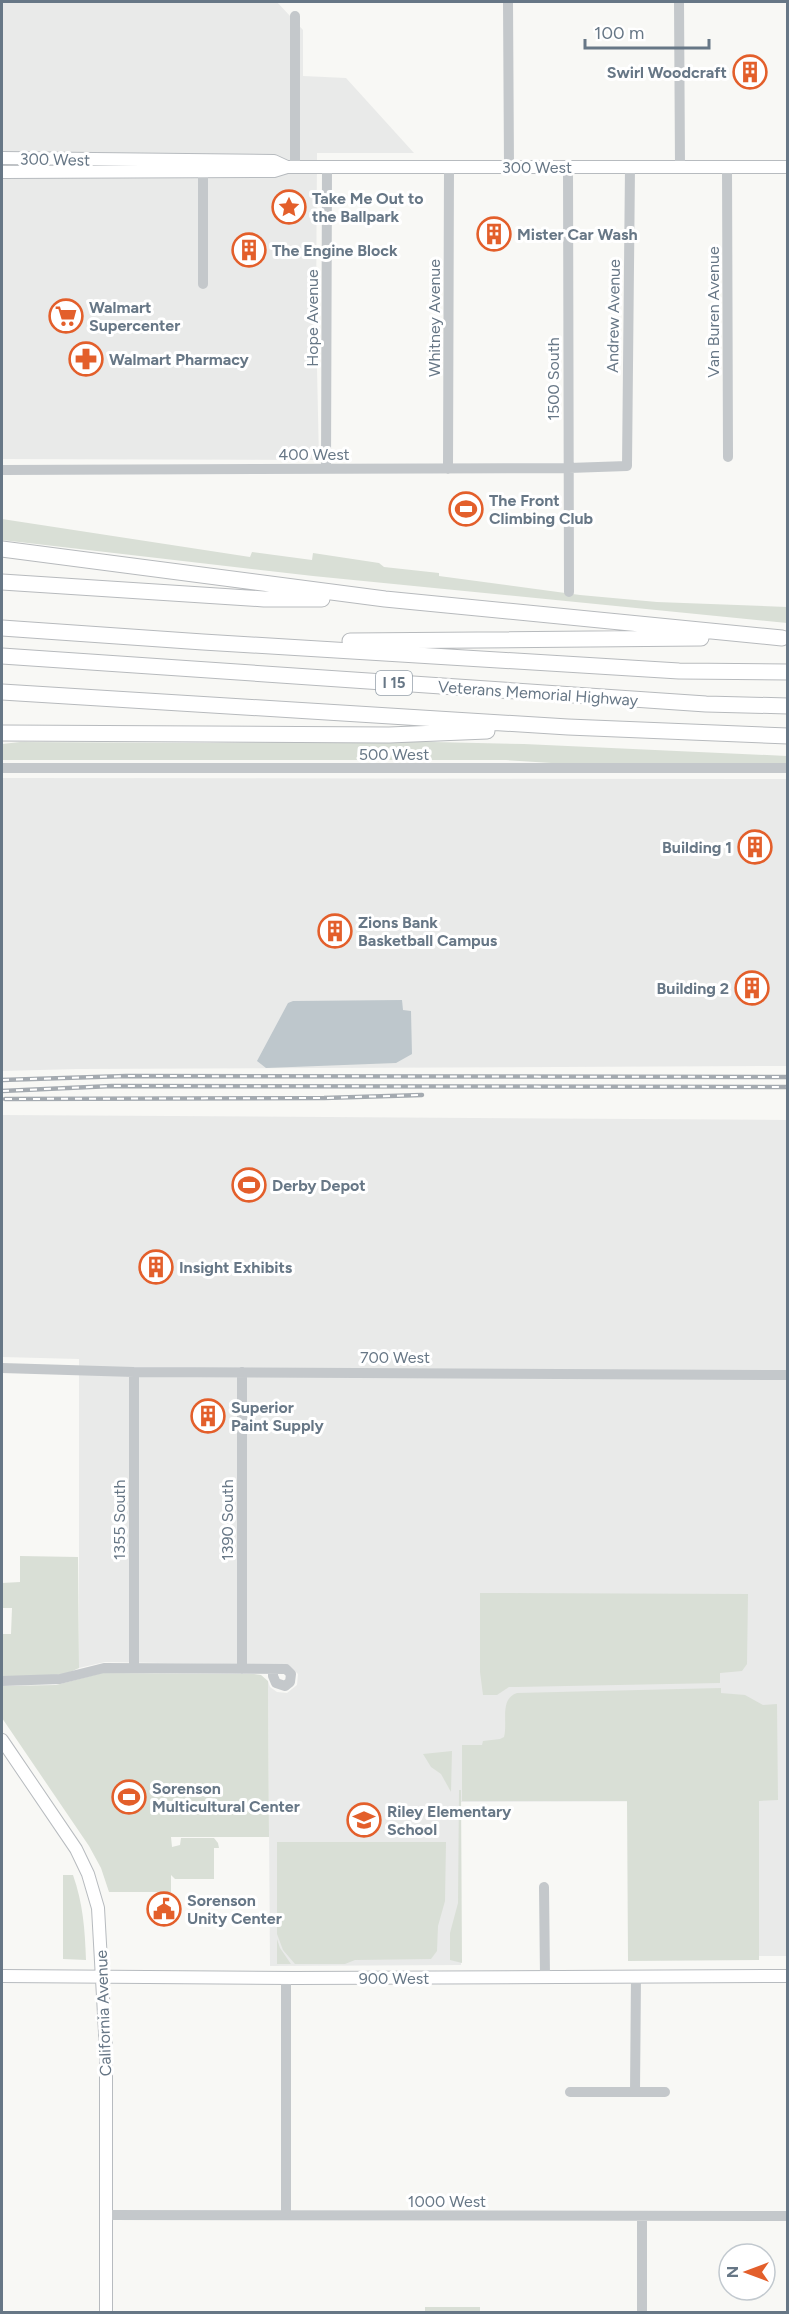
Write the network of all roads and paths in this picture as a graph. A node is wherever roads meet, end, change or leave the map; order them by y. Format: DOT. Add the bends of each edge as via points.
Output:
graph roads {
  1 [pos="508,2"];
  2 [pos="679,2"];
  3 [pos="295,16"];
  4 [pos="2,158"];
  5 [pos="327,166"];
  6 [pos="291,167"];
  7 [pos="449,167"];
  8 [pos="509,167"];
  9 [pos="568,167"];
  10 [pos="630,167"];
  11 [pos="680,167"];
  12 [pos="727,167"];
  13 [pos="788,167"];
  14 [pos="203,171"];
  15 [pos="2,172"];
  16 [pos="202,284"];
  17 [pos="728,457"];
  18 [pos="627,466"];
  19 [pos="569,468"];
  20 [pos="326,469"];
  21 [pos="448,469"];
  22 [pos="2,470"];
  23 [pos="2,549"];
  24 [pos="2,582"];
  25 [pos="569,592"];
  26 [pos="385,599"];
  27 [pos="2,627"];
  28 [pos="785,638"];
  29 [pos="202,642"];
  30 [pos="2,656"];
  31 [pos="788,672"];
  32 [pos="2,692"];
  33 [pos="788,706"];
  34 [pos="568,727"];
  35 [pos="2,733"];
  36 [pos="788,736"];
  37 [pos="2,768"];
  38 [pos="788,768"];
  39 [pos="2,1368"];
  40 [pos="134,1372"];
  41 [pos="242,1372"];
  42 [pos="788,1375"];
  43 [pos="134,1667"];
  44 [pos="242,1669"];
  45 [pos="273,1669"];
  46 [pos="2,1681"];
  47 [pos="2,1740"];
  48 [pos="544,1887"];
  49 [pos="2,1976"];
  50 [pos="636,1976"];
  51 [pos="788,1976"];
  52 [pos="103,1977"];
  53 [pos="544,1977"];
  54 [pos="286,1978"];
  55 [pos="570,2092"];
  56 [pos="635,2092"];
  57 [pos="665,2092"];
  58 [pos="106,2215"];
  59 [pos="286,2215"];
  60 [pos="642,2216"];
  61 [pos="788,2216"];
  62 [pos="106,2313"];
  63 [pos="642,2313"];
  1 -- 8 [label="street"];
  2 -- 11 [label="street"];
  3 -- 6 [label="street"];
  4 -- 6 [label="main road, 300 West" via="274,161"];
  5 -- 6 [label="main road, 300 West"];
  5 -- 7 [label="main road, 300 West"];
  5 -- 20 [label="street, Hope Avenue"];
  6 -- 14 [label="main road, 300 West" via="274,171"];
  7 -- 8 [label="main road, 300 West"];
  7 -- 21 [label="street, Whitney Avenue"];
  8 -- 9 [label="main road, 300 West"];
  9 -- 10 [label="main road, 300 West"];
  9 -- 19 [label="street, 1500 South"];
  10 -- 11 [label="main road, 300 West"];
  10 -- 18 [label="street, Andrew Avenue"];
  11 -- 12 [label="main road, 300 West"];
  12 -- 13 [label="main road, 300 West"];
  12 -- 17 [label="street, Van Buren Avenue"];
  14 -- 15 [label="main road, 300 West"];
  14 -- 16 [label="street"];
  18 -- 19 [label="street, 400 West"];
  19 -- 21 [label="street, 400 West"];
  19 -- 25 [label="street, 1500 South"];
  20 -- 21 [label="street, 400 West"];
  20 -- 22 [label="street, 400 West"];
  23 -- 26 [label="highway"];
  24 -- 26 [label="highway" via="264,599"];
  26 -- 28 [label="highway"];
  27 -- 29 [label="highway, Veterans Memorial Highway / I 15"];
  28 -- 29 [label="highway"];
  29 -- 31 [label="highway, Veterans Memorial Highway / I 15" via="679,670"];
  30 -- 33 [label="highway, Veterans Memorial Highway / I 15" via="706,704"];
  32 -- 34 [label="highway"];
  34 -- 35 [label="highway" via="389,735"];
  34 -- 36 [label="highway"];
  37 -- 38 [label="street, 500 West"];
  39 -- 40 [label="street, 700 West"];
  40 -- 41 [label="street, 700 West"];
  40 -- 43 [label="street, 1355 South"];
  41 -- 42 [label="street, 700 West"];
  41 -- 44 [label="street, 1390 South"];
  43 -- 44 [label="street"];
  43 -- 46 [label="street" via="95,1669 51,1680"];
  44 -- 45 [label="street"];
  47 -- 52 [label="main road, California Avenue" via="69,1836 88,1874 98,1908"];
  48 -- 53 [label="street"];
  49 -- 52 [label="main road, 900 West"];
  50 -- 51 [label="main road, 900 West"];
  50 -- 53 [label="main road, 900 West"];
  50 -- 56 [label="street"];
  52 -- 54 [label="main road, 900 West"];
  52 -- 58 [label="main road, California Avenue"];
  53 -- 54 [label="main road, 900 West"];
  54 -- 59 [label="street"];
  55 -- 56 [label="street"];
  56 -- 57 [label="street"];
  58 -- 59 [label="street, 1000 West"];
  58 -- 62 [label="main road, California Avenue"];
  59 -- 60 [label="street, 1000 West"];
  60 -- 61 [label="street, 1000 West"];
  60 -- 63 [label="street"];
}
